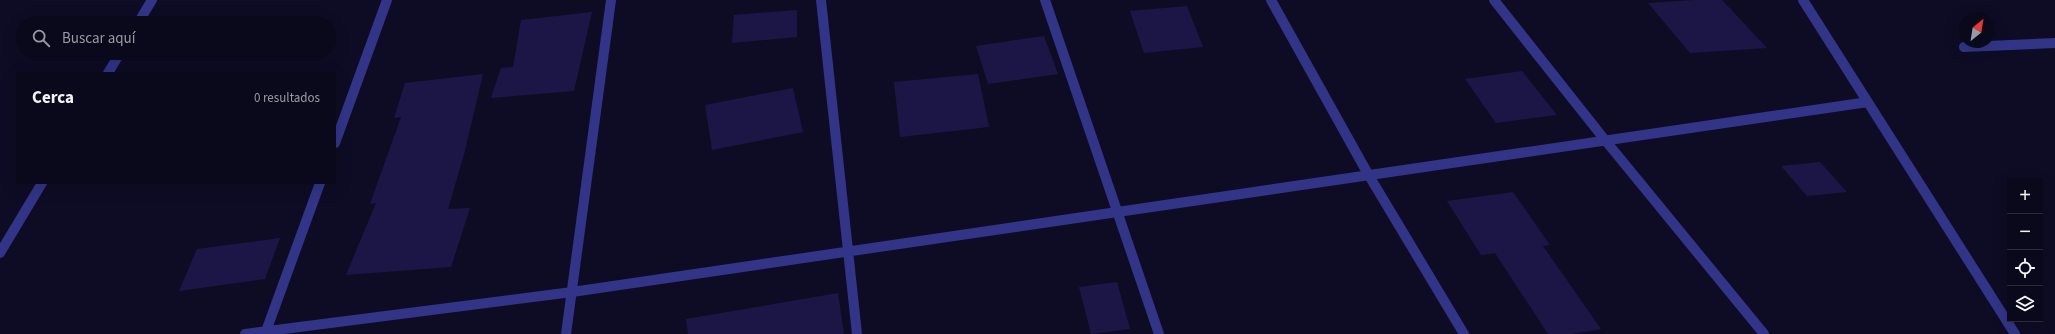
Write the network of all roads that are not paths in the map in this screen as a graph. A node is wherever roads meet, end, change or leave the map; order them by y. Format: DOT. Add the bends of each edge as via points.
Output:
graph roads {
  1 [pos="152,0"];
  2 [pos="387,0"];
  3 [pos="611,0"];
  4 [pos="821,0"];
  5 [pos="1045,0"];
  6 [pos="1271,0"];
  7 [pos="1494,0"];
  8 [pos="1803,0"];
  9 [pos="142,16"];
  10 [pos="2055,43"];
  11 [pos="1995,46"];
  12 [pos="116,60"];
  13 [pos="109,72"];
  14 [pos="1868,102"];
  15 [pos="336,140"];
  16 [pos="1605,140"];
  17 [pos="1368,174"];
  18 [pos="41,184"];
  19 [pos="320,184"];
  20 [pos="1117,212"];
  21 [pos="848,252"];
  22 [pos="0,253"];
  23 [pos="572,292"];
  24 [pos="266,332"];
  25 [pos="245,334"];
  26 [pos="566,334"];
  27 [pos="857,334"];
  28 [pos="1159,334"];
  29 [pos="1464,334"];
  30 [pos="1764,334"];
  31 [pos="2015,334"];
  1 -- 9 [label="street"];
  2 -- 15 [label="street"];
  3 -- 23 [label="street"];
  4 -- 21 [label="street"];
  5 -- 20 [label="street"];
  6 -- 17 [label="street"];
  7 -- 16 [label="street"];
  8 -- 14 [label="street"];
  10 -- 11 [label="street"];
  12 -- 13 [label="street"];
  14 -- 16 [label="street"];
  14 -- 31 [label="street"];
  16 -- 17 [label="street"];
  16 -- 30 [label="street"];
  17 -- 20 [label="street"];
  17 -- 29 [label="street"];
  18 -- 22 [label="street"];
  19 -- 24 [label="street"];
  20 -- 21 [label="street"];
  20 -- 28 [label="street"];
  21 -- 23 [label="street"];
  21 -- 27 [label="street"];
  23 -- 24 [label="street"];
  23 -- 26 [label="street"];
  24 -- 25 [label="street"];
}
